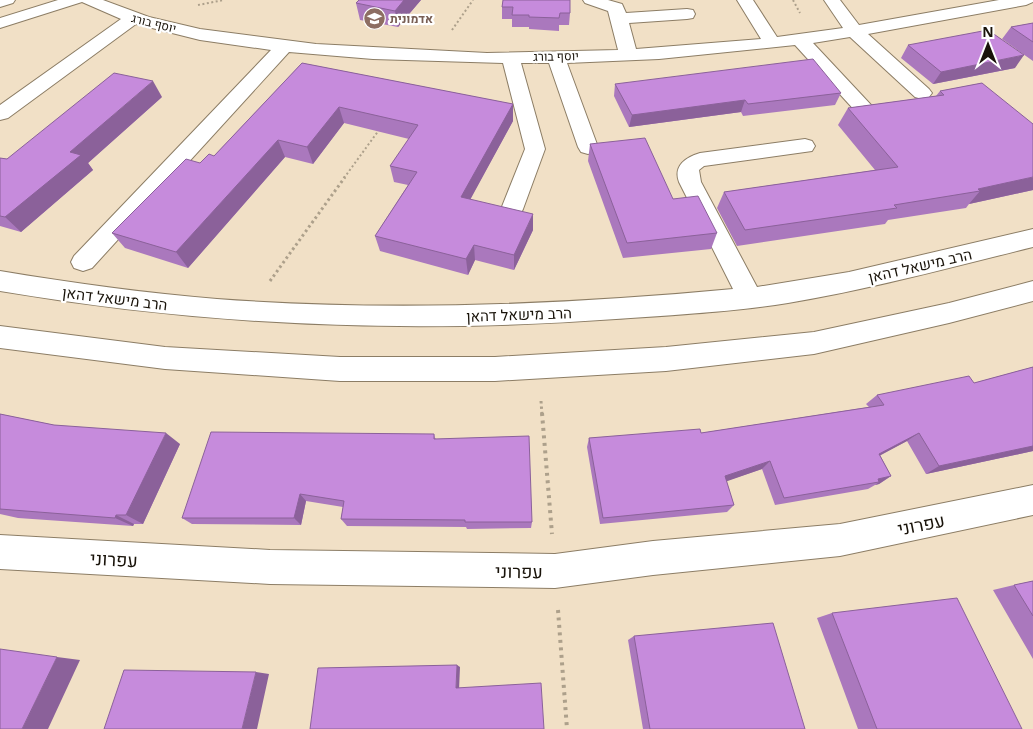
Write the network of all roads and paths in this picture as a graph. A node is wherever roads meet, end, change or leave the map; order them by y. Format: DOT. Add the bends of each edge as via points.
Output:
graph roads {
  1 [pos="7,0"];
  2 [pos="75,0"];
  3 [pos="89,0"];
  4 [pos="474,0"];
  5 [pos="590,0"];
  6 [pos="746,0"];
  7 [pos="832,0"];
  8 [pos="1026,0"];
  9 [pos="0,2"];
  10 [pos="1002,2"];
  11 [pos="687,14"];
  12 [pos="134,18"];
  13 [pos="619,19"];
  14 [pos="0,23"];
  15 [pos="854,31"];
  16 [pos="799,39"];
  17 [pos="772,43"];
  18 [pos="284,46"];
  19 [pos="628,54"];
  20 [pos="432,56"];
  21 [pos="556,56"];
  22 [pos="510,57"];
  23 [pos="922,93"];
  24 [pos="865,110"];
  25 [pos="1,114"];
  26 [pos="381,128"];
  27 [pos="805,146"];
  28 [pos="588,147"];
  29 [pos="512,209"];
  30 [pos="1033,238"];
  31 [pos="83,262"];
  32 [pos="0,281"];
  33 [pos="1033,291"];
  34 [pos="750,297"];
  35 [pos="249,310"];
  36 [pos="0,337"];
  37 [pos="1033,500"];
  38 [pos="0,552"];
  1 -- 9 [label="street"];
  2 -- 14 [label="street"];
  3 -- 12 [label="street, יוסף בורג"];
  4 -- 20 [label="path"];
  5 -- 13 [label="street" via="616,8"];
  6 -- 17 [label="street"];
  7 -- 15 [label="street"];
  8 -- 10 [label="street, יוסף בורג"];
  10 -- 15 [label="street, יוסף בורג"];
  11 -- 13 [label="street"];
  12 -- 18 [label="street, יוסף בורג" via="221,38"];
  12 -- 25 [label="street"];
  13 -- 19 [label="street"];
  15 -- 16 [label="street, יוסף בורג"];
  15 -- 23 [label="street"];
  16 -- 17 [label="street, יוסף בורג"];
  16 -- 24 [label="street"];
  17 -- 19 [label="street, יוסף בורג"];
  18 -- 20 [label="street, יוסף בורג"];
  18 -- 31 [label="street"];
  19 -- 21 [label="street, יוסף בורג"];
  20 -- 22 [label="street, יוסף בורג"];
  21 -- 22 [label="street, יוסף בורג"];
  21 -- 28 [label="street"];
  22 -- 29 [label="street" via="535,149"];
  26 -- 35 [label="path"];
  27 -- 34 [label="street" via="700,160 688,169 690,182"];
  30 -- 34 [label="street, הרב מישאל דהאן" via="882,274"];
  32 -- 35 [label="street, הרב מישאל דהאן" via="192,307"];
  33 -- 36 [label="street" via="814,343 666,359 504,369 340,369 175,359"];
  34 -- 35 [label="street, הרב מישאל דהאן" via="652,307 494,316 352,316"];
  37 -- 38 [label="street, עפרוני" via="840,540 555,571 270,567"];
}
